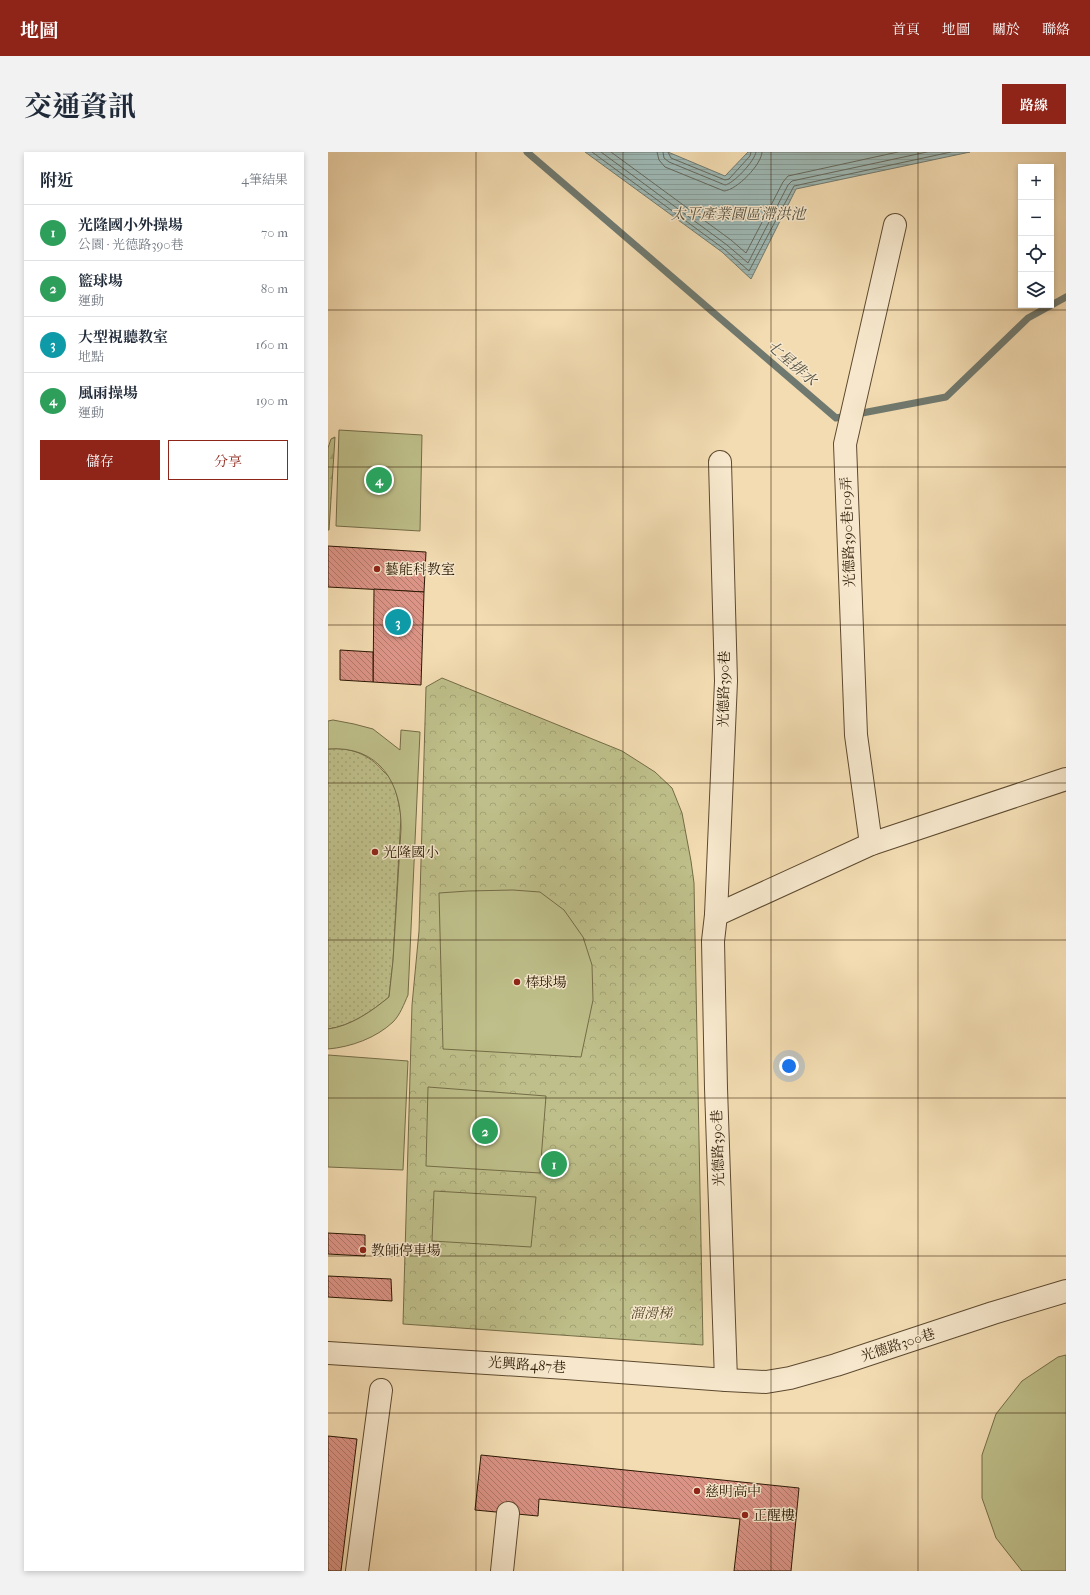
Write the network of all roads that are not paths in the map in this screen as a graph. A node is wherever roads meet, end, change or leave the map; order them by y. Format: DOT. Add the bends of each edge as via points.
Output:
graph roads {
  1 [pos="895,225"];
  2 [pos="720,462"];
  3 [pos="1066,779"];
  4 [pos="871,844"];
  5 [pos="716,915"];
  6 [pos="1066,1291"];
  7 [pos="328,1353"];
  8 [pos="726,1380"];
  9 [pos="381,1390"];
  10 [pos="508,1513"];
  11 [pos="357,1571"];
  12 [pos="502,1571"];
  1 -- 4 [label="street, 光德路390巷109弄" via="845,444 856,735"];
  2 -- 5 [label="street, 光德路390巷" via="726,681"];
  3 -- 4 [label="street"];
  4 -- 5 [label="street"];
  5 -- 8 [label="street, 光德路390巷" via="713,941 716,1088"];
  6 -- 8 [label="street, 光德路300巷" via="812,1373 766,1382"];
  7 -- 8 [label="street, 光興路487巷"];
  9 -- 11 [label="street"];
  10 -- 12 [label="street"];
}
